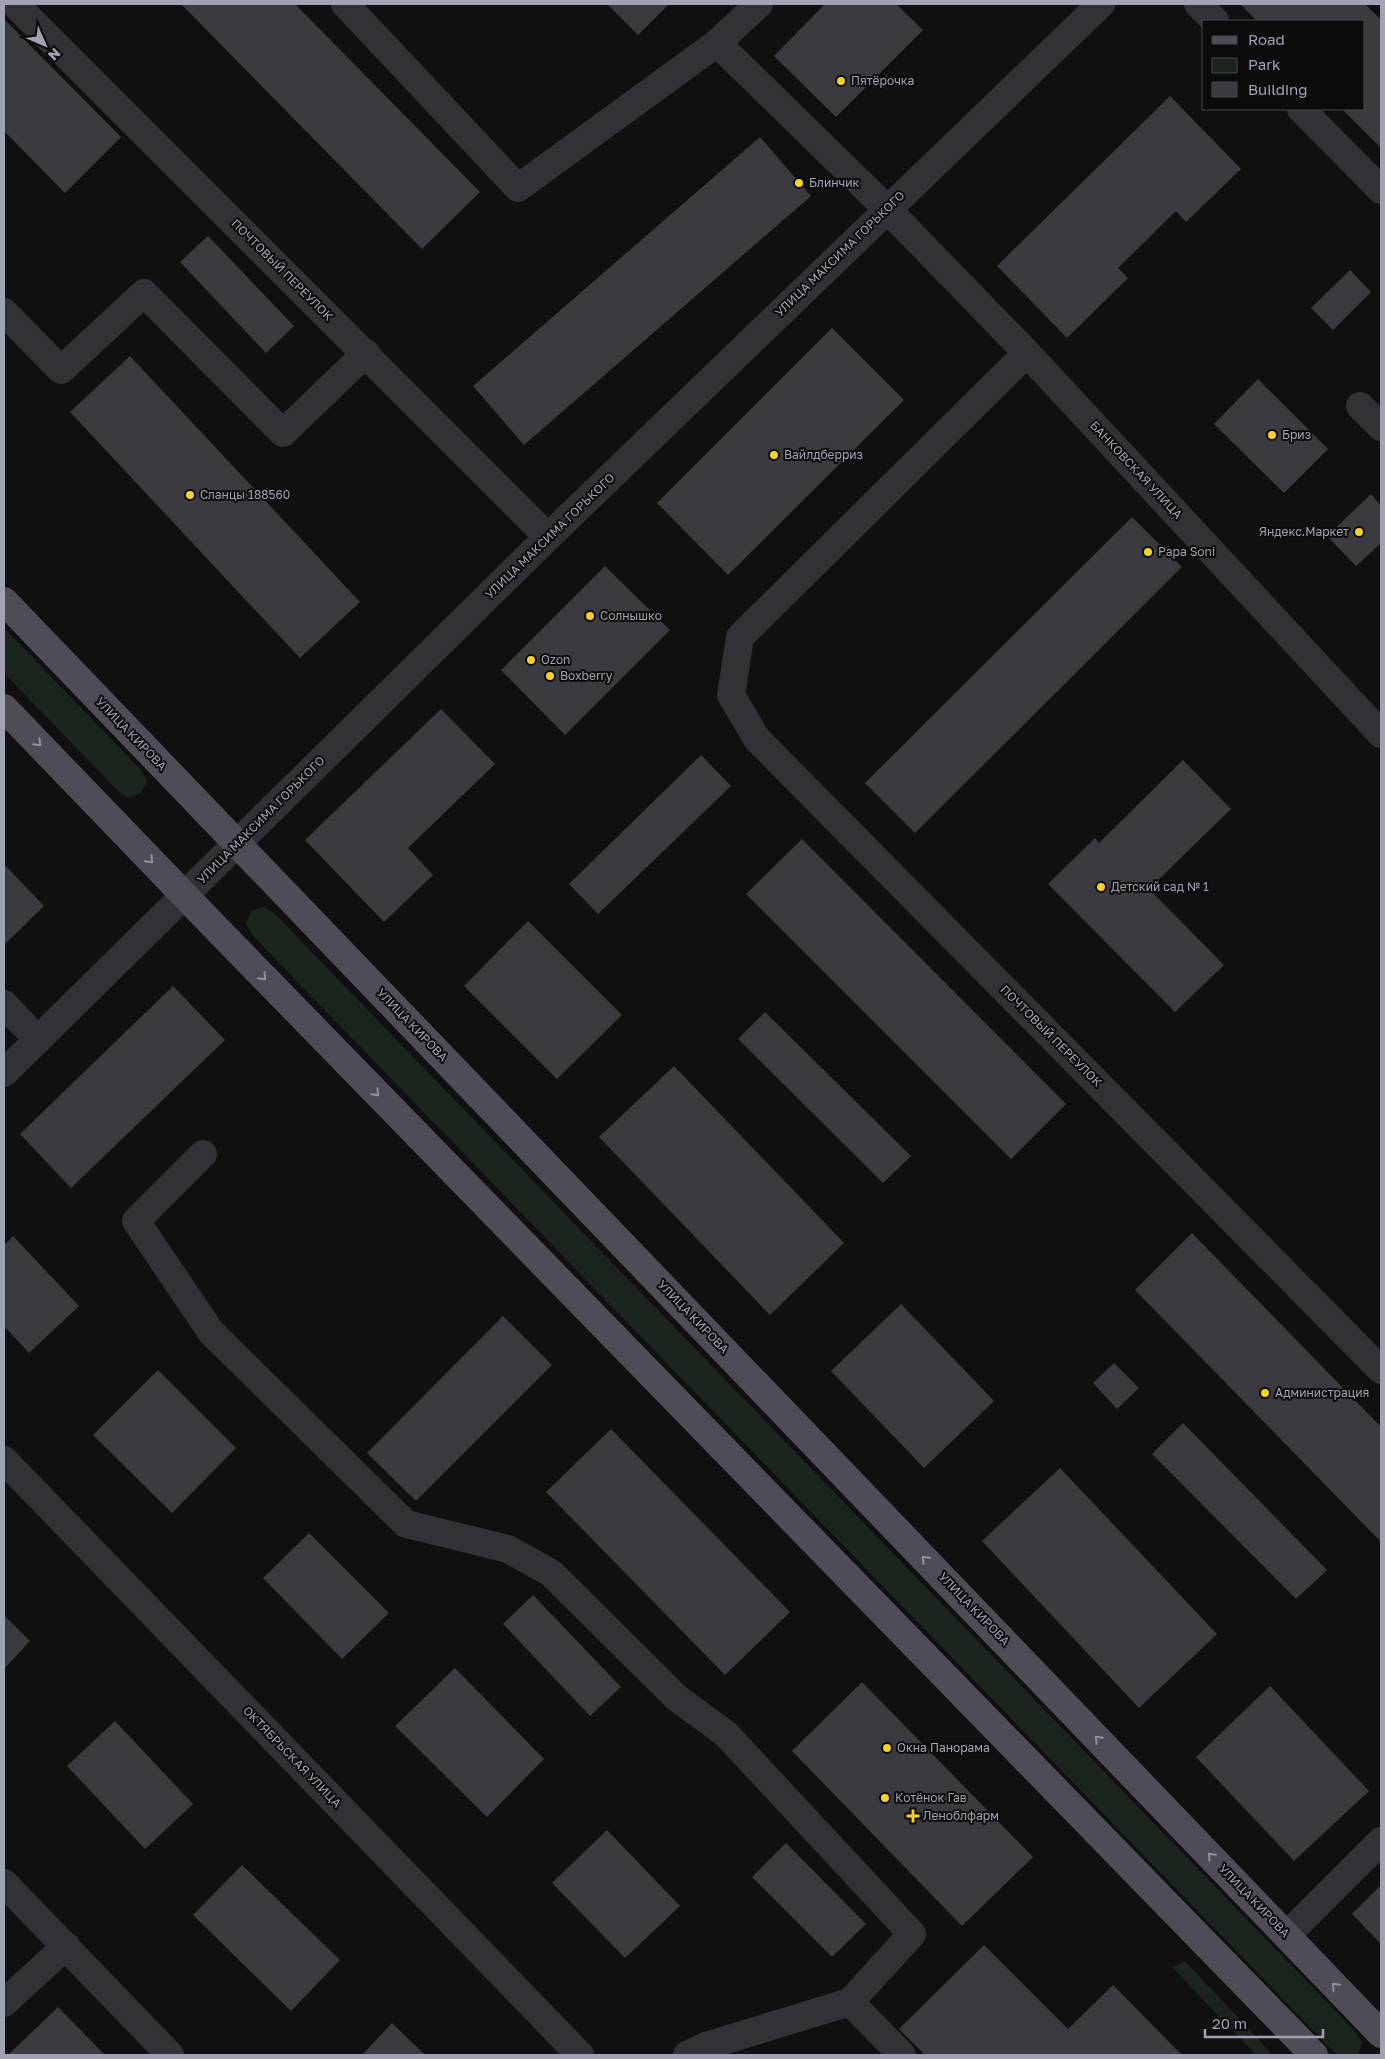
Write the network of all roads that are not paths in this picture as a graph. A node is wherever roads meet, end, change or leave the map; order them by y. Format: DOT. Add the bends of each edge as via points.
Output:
graph roads {
  1 [pos="15,4"];
  2 [pos="345,4"];
  3 [pos="1101,4"];
  4 [pos="1198,4"];
  5 [pos="756,5"];
  6 [pos="1214,20"];
  7 [pos="717,43"];
  8 [pos="1302,110"];
  9 [pos="1381,190"];
  10 [pos="887,208"];
  11 [pos="4,312"];
  12 [pos="366,353"];
  13 [pos="1027,353"];
  14 [pos="1360,406"];
  15 [pos="1381,427"];
  16 [pos="548,537"];
  17 [pos="4,601"];
  18 [pos="4,708"];
  19 [pos="1381,734"];
  20 [pos="238,844"];
  21 [pos="185,896"];
  22 [pos="4,1004"];
  23 [pos="38,1040"];
  24 [pos="4,1074"];
  25 [pos="203,1154"];
  26 [pos="1381,1370"];
  27 [pos="4,1460"];
  28 [pos="1381,1841"];
  29 [pos="4,1883"];
  30 [pos="1287,1935"];
  31 [pos="66,1946"];
  32 [pos="850,2002"];
  33 [pos="4,2003"];
  34 [pos="1381,2034"];
  35 [pos="170,2055"];
  36 [pos="580,2055"];
  37 [pos="687,2055"];
  38 [pos="902,2055"];
  39 [pos="1314,2055"];
  1 -- 12 [label="street, ПОЧТОВЫЙ ПЕРЕУЛОК"];
  2 -- 7 [label="street" via="518,188"];
  3 -- 10 [label="street, УЛИЦА МАКСИМА ГОРЬКОГО"];
  4 -- 6 [label="street"];
  5 -- 7 [label="street"];
  7 -- 10 [label="street, БАНКОВСКАЯ УЛИЦА"];
  8 -- 9 [label="street"];
  10 -- 13 [label="street, БАНКОВСКАЯ УЛИЦА"];
  10 -- 16 [label="street, УЛИЦА МАКСИМА ГОРЬКОГО"];
  11 -- 12 [label="street" via="61,370 144,293 283,433"];
  12 -- 16 [label="street, ПОЧТОВЫЙ ПЕРЕУЛОК"];
  13 -- 19 [label="street, БАНКОВСКАЯ УЛИЦА"];
  13 -- 26 [label="street, ПОЧТОВЫЙ ПЕРЕУЛОК" via="740,637 731,695 757,739"];
  14 -- 15 [label="street"];
  16 -- 20 [label="street, УЛИЦА МАКСИМА ГОРЬКОГО"];
  17 -- 20 [label="main road, УЛИЦА КИРОВА"];
  18 -- 21 [label="main road, one-way"];
  20 -- 21 [label="street, УЛИЦА МАКСИМА ГОРЬКОГО"];
  30 -- 20 [label="main road, УЛИЦА КИРОВА, one-way"];
  21 -- 23 [label="street, УЛИЦА МАКСИМА ГОРЬКОГО"];
  21 -- 39 [label="main road, one-way"];
  22 -- 23 [label="street"];
  23 -- 24 [label="street, УЛИЦА МАКСИМА ГОРЬКОГО"];
  25 -- 32 [label="street" via="136,1221 212,1332 406,1524 508,1549 551,1573 677,1698 726,1734 912,1934"];
  27 -- 36 [label="street, ОКТЯБРЬСКАЯ УЛИЦА"];
  28 -- 30 [label="street"];
  29 -- 31 [label="street"];
  34 -- 30 [label="main road, УЛИЦА КИРОВА, one-way"];
  31 -- 33 [label="street"];
  31 -- 35 [label="street"];
  32 -- 37 [label="street" via="706,2046"];
  32 -- 38 [label="street"];
}
